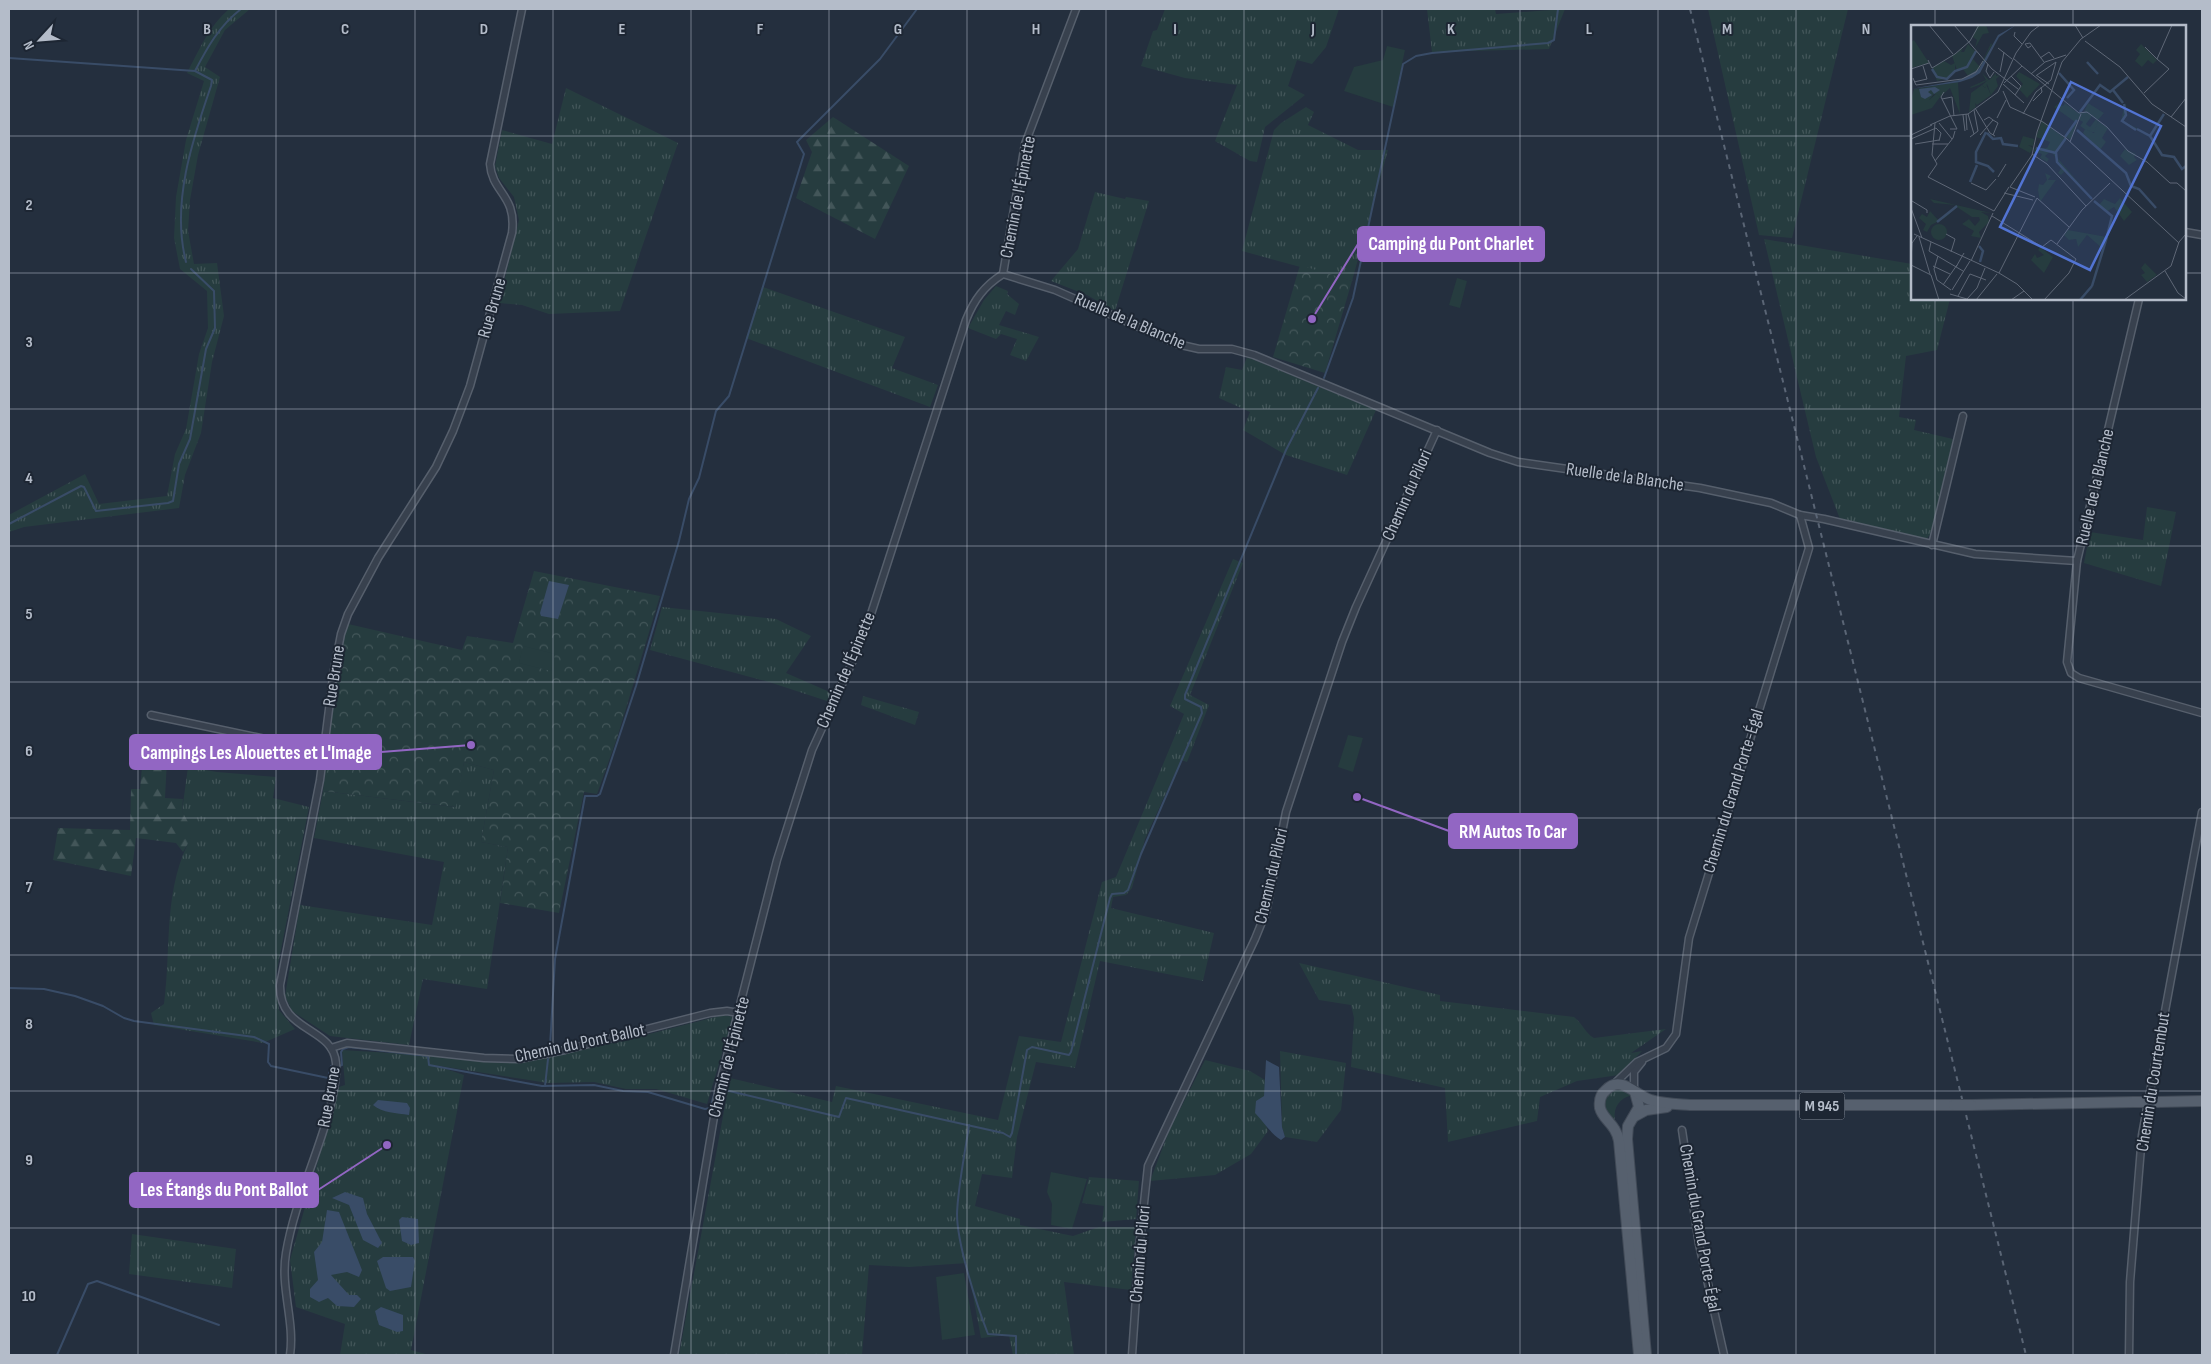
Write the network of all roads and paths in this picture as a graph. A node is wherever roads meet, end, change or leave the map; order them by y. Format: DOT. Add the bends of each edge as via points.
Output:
graph roads {
  1 [pos="522,9"];
  2 [pos="1076,9"];
  3 [pos="2186,232"];
  4 [pos="2202,235"];
  5 [pos="1003,274"];
  6 [pos="2139,300"];
  7 [pos="1964,416"];
  8 [pos="1436,430"];
  9 [pos="1800,515"];
  10 [pos="1932,545"];
  11 [pos="2077,561"];
  12 [pos="2202,713"];
  13 [pos="151,715"];
  14 [pos="323,751"];
  15 [pos="2202,812"];
  16 [pos="739,1013"];
  17 [pos="331,1048"];
  18 [pos="1648,1057"];
  19 [pos="1610,1086"];
  20 [pos="1635,1092"];
  21 [pos="2202,1101"];
  22 [pos="1690,1105"];
  23 [pos="1634,1117"];
  24 [pos="1610,1121"];
  25 [pos="1682,1130"];
  26 [pos="290,1355"];
  27 [pos="674,1355"];
  28 [pos="1132,1355"];
  29 [pos="1639,1355"];
  30 [pos="1646,1355"];
  31 [pos="1724,1355"];
  32 [pos="2129,1355"];
  1 -- 14 [label="street, Rue Brune" via="490,164 493,178 512,212 508,252 470,386 449,440 436,467 378,558 343,626 334,665"];
  2 -- 5 [label="street, Chemin de l'Épinette" via="1025,144"];
  3 -- 4 [label="street"];
  5 -- 8 [label="street, Ruelle de la Blanche" via="1062,293 1177,344 1199,349 1240,351"];
  5 -- 16 [label="street, Chemin de l'Épinette" via="984,288 966,320 868,621 812,750 782,845"];
  6 -- 11 [label="street, Ruelle de la Blanche"];
  7 -- 10 [label="street"];
  8 -- 9 [label="street, Ruelle de la Blanche" via="1518,462 1700,488 1771,503"];
  8 -- 28 [label="street, Chemin du Pilori" via="1342,642 1286,812 1268,903 1255,940 1148,1166"];
  9 -- 10 [label="street, Ruelle de la Blanche"];
  9 -- 18 [label="street, Chemin du Grand Porte-Égal" via="1809,548 1688,938 1676,1034 1666,1048"];
  10 -- 11 [label="street, Ruelle de la Blanche" via="1988,556"];
  11 -- 12 [label="street" via="2066,655 2071,673 2084,680"];
  13 -- 14 [label="street"];
  14 -- 17 [label="street, Rue Brune" via="280,992 282,1004 291,1018"];
  15 -- 32 [label="street, Chemin du Courtembut" via="2142,1135 2130,1282"];
  16 -- 17 [label="street, Chemin du Pont Ballot" via="710,1013 525,1058 484,1058 347,1043"];
  16 -- 27 [label="street, Chemin de l'Épinette" via="716,1104"];
  17 -- 26 [label="street, Rue Brune" via="336,1067 332,1100 285,1257"];
  18 -- 19 [label="street, Chemin du Grand Porte-Égal" via="1633,1065"];
  18 -- 20 [label="street, Chemin du Grand Porte-Égal" via="1634,1072"];
  19 -- 20 [label="main road" via="1622,1084"];
  19 -- 24 [label="main road" via="1602,1094 1600,1105 1602,1113"];
  20 -- 22 [label="main road, M 945" via="1655,1101"];
  20 -- 23 [label="main road" via="1639,1104"];
  21 -- 22 [label="main road, M 945, bridge"];
  22 -- 23 [label="main road, M 945" via="1651,1109"];
  23 -- 24 [label="main road" via="1622,1124"];
  23 -- 30 [label="main road" via="1628,1126 1627,1138"];
  24 -- 29 [label="main road" via="1620,1146"];
  25 -- 31 [label="street, Chemin du Grand Porte-Égal" via="1699,1244"];
}
